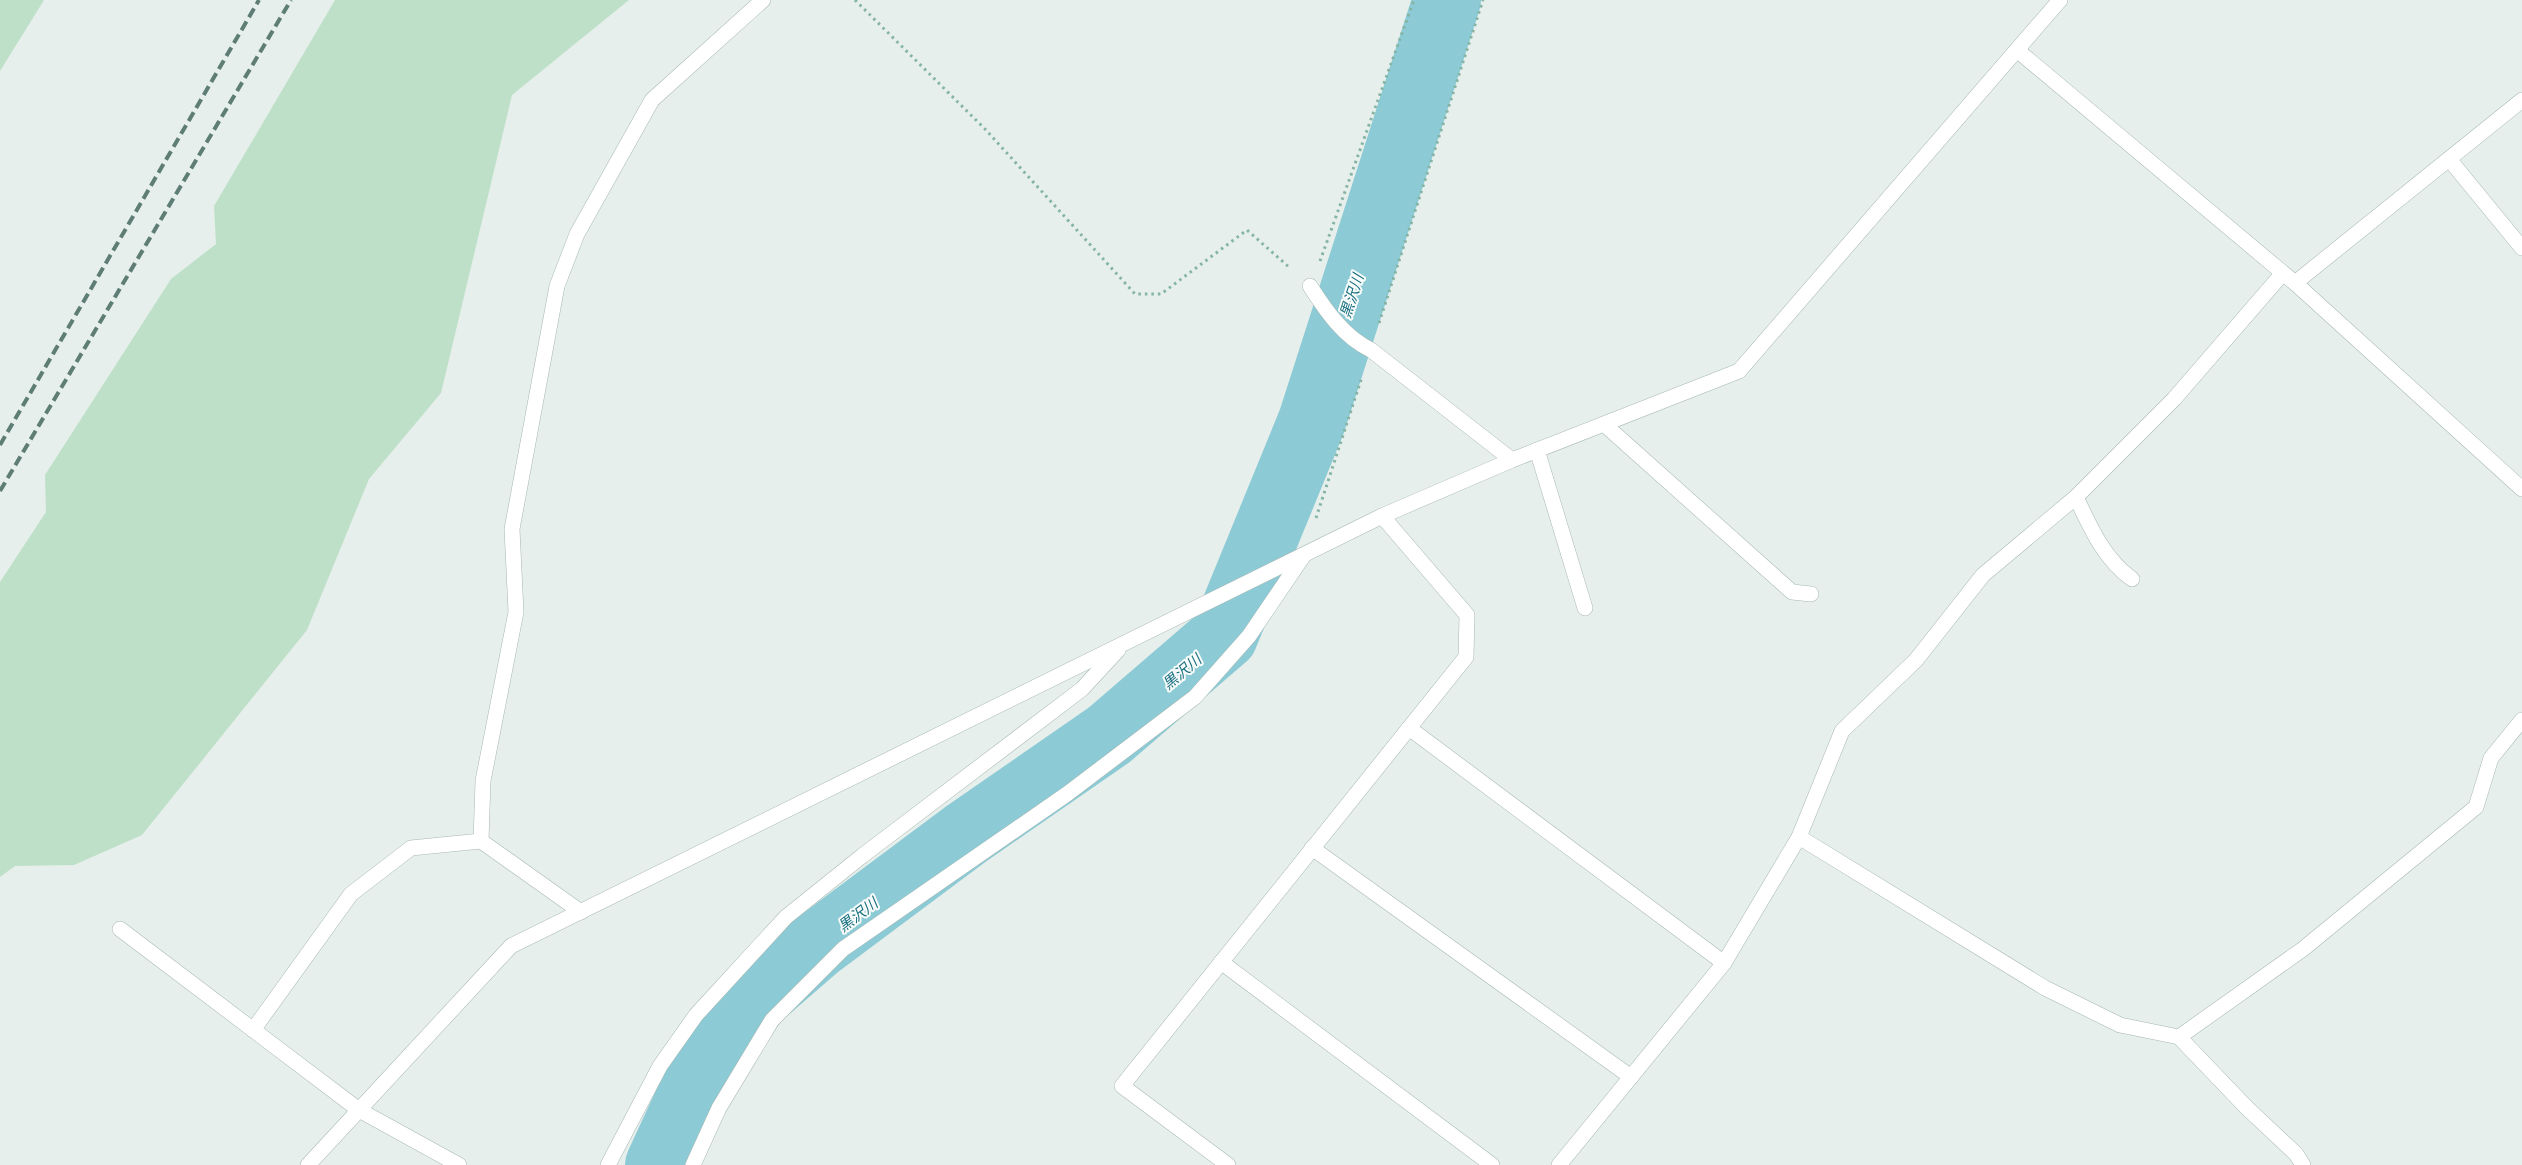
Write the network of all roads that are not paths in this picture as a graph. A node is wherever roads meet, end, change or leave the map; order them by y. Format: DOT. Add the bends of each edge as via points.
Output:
graph roads {
  1 [pos="764,0"];
  2 [pos="2060,0"];
  3 [pos="2017,50"];
  4 [pos="2521,102"];
  5 [pos="2449,160"];
  6 [pos="2522,248"];
  7 [pos="2289,278"];
  8 [pos="1310,286"];
  9 [pos="1605,425"];
  10 [pos="1537,450"];
  11 [pos="1512,460"];
  12 [pos="2522,489"];
  13 [pos="2076,497"];
  14 [pos="1382,516"];
  15 [pos="1304,555"];
  16 [pos="2132,579"];
  17 [pos="1811,594"];
  18 [pos="1585,608"];
  19 [pos="1124,643"];
  20 [pos="2522,720"];
  21 [pos="1410,728"];
  22 [pos="1799,837"];
  23 [pos="481,841"];
  24 [pos="1312,848"];
  25 [pos="581,912"];
  26 [pos="120,929"];
  27 [pos="1221,962"];
  28 [pos="1724,963"];
  29 [pos="254,1030"];
  30 [pos="2179,1038"];
  31 [pos="1631,1077"];
  32 [pos="359,1110"];
  33 [pos="308,1165"];
  34 [pos="459,1165"];
  35 [pos="608,1165"];
  36 [pos="693,1165"];
  37 [pos="1228,1165"];
  38 [pos="1492,1165"];
  39 [pos="1559,1165"];
  40 [pos="2304,1165"];
  1 -- 23 [label="street" via="652,100 577,234 557,286 512,529 516,612 483,781"];
  2 -- 3 [label="street"];
  3 -- 7 [label="street"];
  3 -- 9 [label="street" via="1739,371"];
  4 -- 5 [label="street"];
  5 -- 6 [label="street"];
  5 -- 7 [label="street"];
  7 -- 12 [label="street"];
  7 -- 13 [label="street"];
  8 -- 11 [label="street" via="1324,308 1357,343 1371,350"];
  9 -- 10 [label="street"];
  9 -- 17 [label="street" via="1792,592"];
  10 -- 11 [label="street"];
  10 -- 18 [label="street"];
  11 -- 14 [label="street"];
  13 -- 16 [label="street" via="2095,536 2117,568"];
  13 -- 22 [label="street" via="1983,575 1916,660 1842,731"];
  14 -- 15 [label="street"];
  14 -- 21 [label="street" via="1467,615 1466,656"];
  15 -- 19 [label="street"];
  15 -- 36 [label="street" via="1249,636 1195,698 1066,794 843,949 772,1020 719,1108"];
  19 -- 25 [label="street"];
  19 -- 35 [label="street" via="1082,689 862,856 786,918 696,1015 660,1066"];
  20 -- 30 [label="street" via="2492,758 2476,806 2303,949"];
  21 -- 24 [label="street"];
  21 -- 28 [label="street"];
  22 -- 28 [label="street"];
  22 -- 30 [label="street" via="2045,988 2120,1025"];
  23 -- 25 [label="street"];
  23 -- 29 [label="street" via="411,848 350,894"];
  24 -- 27 [label="street"];
  24 -- 31 [label="street"];
  25 -- 32 [label="street" via="511,946"];
  26 -- 29 [label="street"];
  27 -- 37 [label="street" via="1122,1086"];
  27 -- 38 [label="street"];
  28 -- 31 [label="street"];
  29 -- 32 [label="street"];
  30 -- 40 [label="street"];
  31 -- 39 [label="street"];
  32 -- 33 [label="street"];
  32 -- 34 [label="street"];
}
